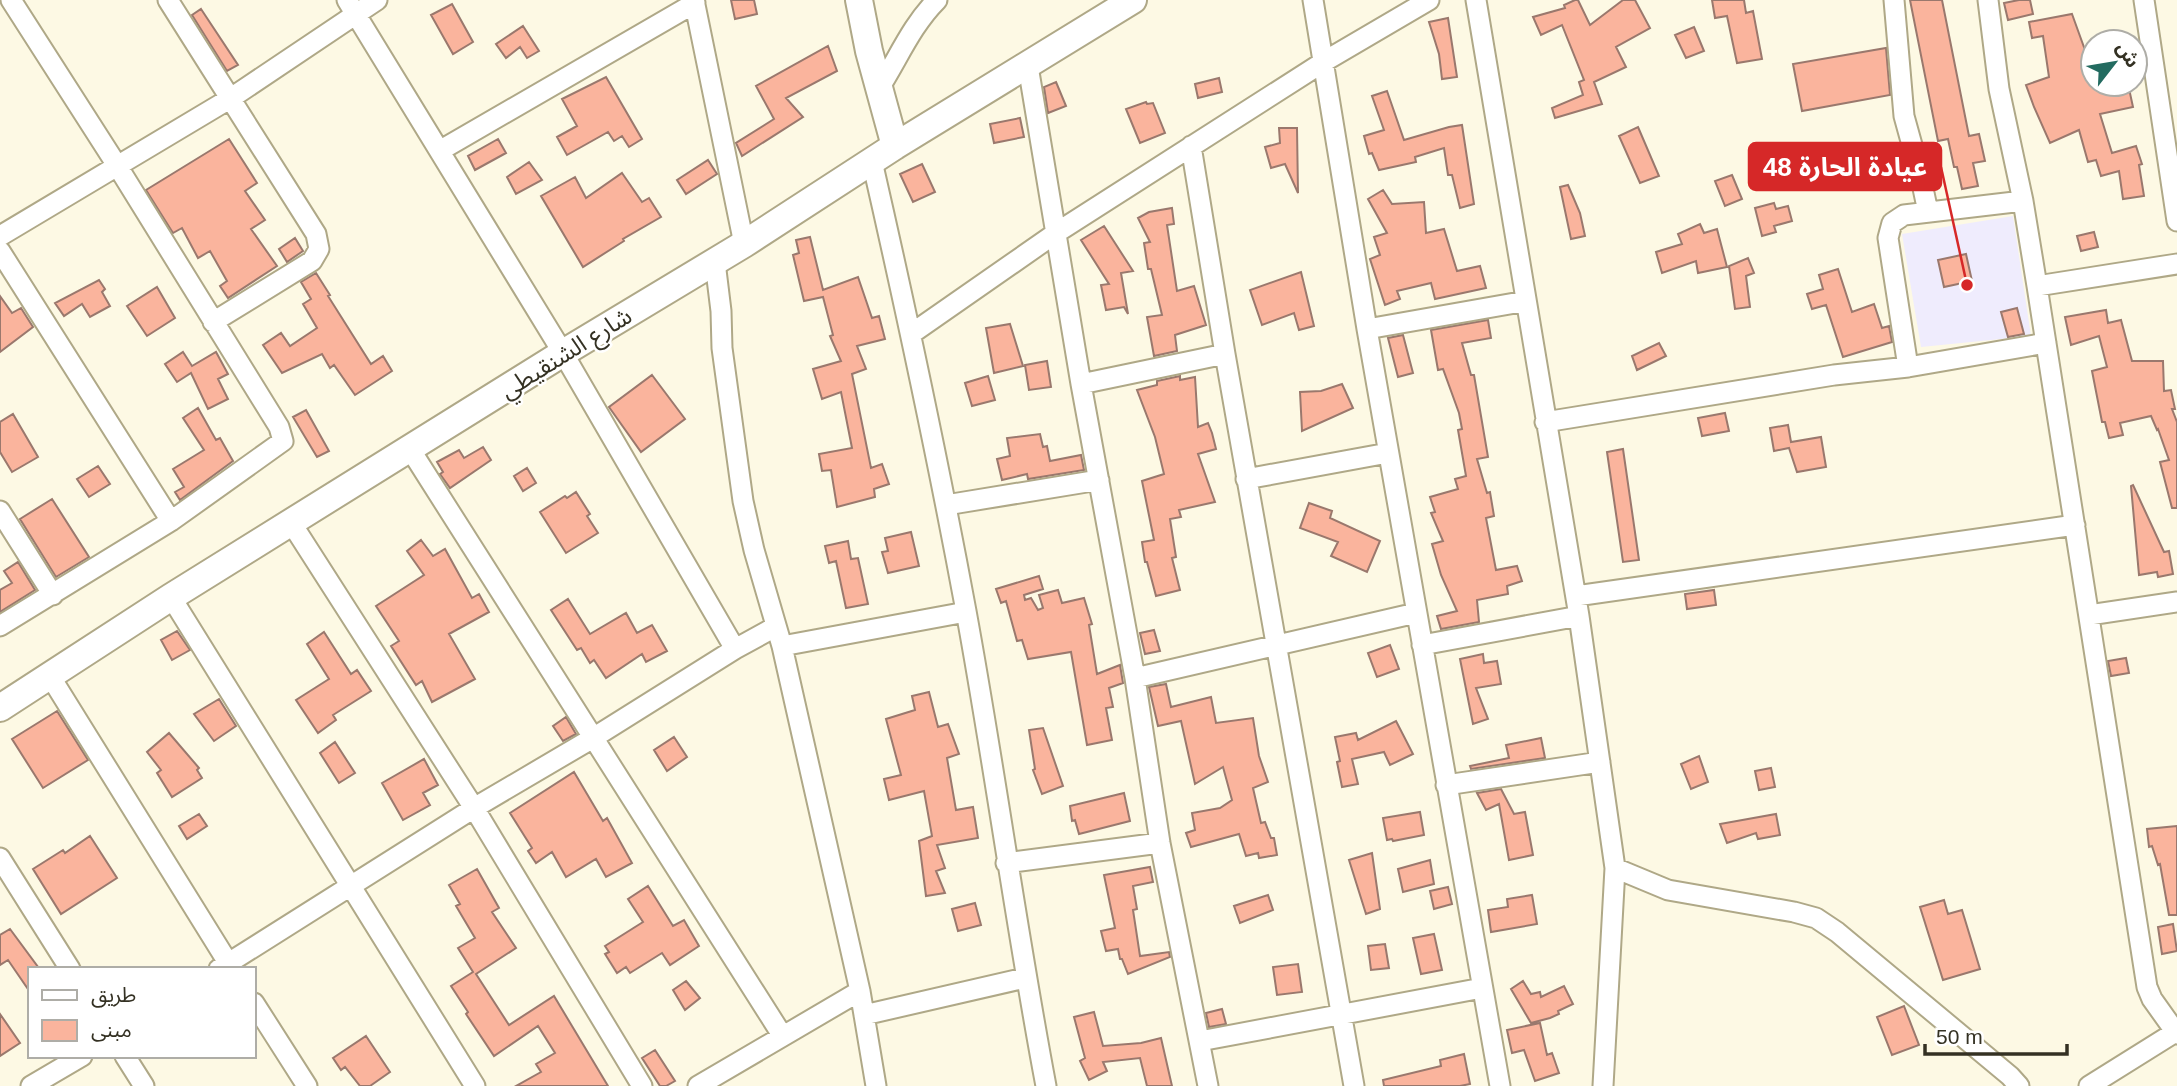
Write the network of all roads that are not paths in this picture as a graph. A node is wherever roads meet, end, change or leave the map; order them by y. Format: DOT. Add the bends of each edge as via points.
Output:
graph roads {
  1 [pos="11,0"];
  2 [pos="168,0"];
  3 [pos="377,0"];
  4 [pos="859,0"];
  5 [pos="937,0"];
  6 [pos="1133,0"];
  7 [pos="1313,0"];
  8 [pos="1429,0"];
  9 [pos="1476,0"];
  10 [pos="1894,0"];
  11 [pos="1988,0"];
  12 [pos="2144,0"];
  13 [pos="694,2"];
  14 [pos="351,6"];
  15 [pos="1325,61"];
  16 [pos="1028,66"];
  17 [pos="878,90"];
  18 [pos="231,98"];
  19 [pos="2169,109"];
  20 [pos="895,146"];
  21 [pos="1191,146"];
  22 [pos="440,150"];
  23 [pos="872,160"];
  24 [pos="118,167"];
  25 [pos="2023,201"];
  26 [pos="1927,212"];
  27 [pos="2177,221"];
  28 [pos="1056,233"];
  29 [pos="0,236"];
  30 [pos="744,244"];
  31 [pos="0,251"];
  32 [pos="715,262"];
  33 [pos="2177,264"];
  34 [pos="2037,286"];
  35 [pos="1526,301"];
  36 [pos="213,323"];
  37 [pos="1367,329"];
  38 [pos="911,334"];
  39 [pos="2046,343"];
  40 [pos="564,353"];
  41 [pos="1224,354"];
  42 [pos="1908,367"];
  43 [pos="1081,384"];
  44 [pos="1545,422"];
  45 [pos="410,449"];
  46 [pos="1388,453"];
  47 [pos="1246,479"];
  48 [pos="1099,480"];
  49 [pos="946,505"];
  50 [pos="0,511"];
  51 [pos="171,521"];
  52 [pos="292,524"];
  53 [pos="2075,525"];
  54 [pos="53,595"];
  55 [pos="171,597"];
  56 [pos="2177,602"];
  57 [pos="1577,606"];
  58 [pos="966,612"];
  59 [pos="1416,613"];
  60 [pos="2089,615"];
  61 [pos="0,626"];
  62 [pos="775,627"];
  63 [pos="1422,645"];
  64 [pos="782,646"];
  65 [pos="1276,646"];
  66 [pos="735,649"];
  67 [pos="50,676"];
  68 [pos="1135,678"];
  69 [pos="0,708"];
  70 [pos="593,738"];
  71 [pos="1600,762"];
  72 [pos="1446,785"];
  73 [pos="474,808"];
  74 [pos="1160,843"];
  75 [pos="0,858"];
  76 [pos="1006,863"];
  77 [pos="1615,868"];
  78 [pos="350,886"];
  79 [pos="69,967"];
  80 [pos="227,967"];
  81 [pos="1025,978"];
  82 [pos="1482,988"];
  83 [pos="860,991"];
  84 [pos="256,1006"];
  85 [pos="1341,1014"];
  86 [pos="864,1015"];
  87 [pos="2177,1032"];
  88 [pos="782,1035"];
  89 [pos="1200,1041"];
  90 [pos="79,1058"];
  91 [pos="126,1058"];
  92 [pos="31,1086"];
  93 [pos="144,1086"];
  94 [pos="307,1086"];
  95 [pos="475,1086"];
  96 [pos="642,1086"];
  97 [pos="698,1086"];
  98 [pos="876,1086"];
  99 [pos="1046,1086"];
  100 [pos="1208,1086"];
  101 [pos="1354,1086"];
  102 [pos="1500,1086"];
  103 [pos="1603,1086"];
  104 [pos="2018,1086"];
  105 [pos="2089,1086"];
  1 -- 24 [label="street"];
  2 -- 18 [label="street"];
  3 -- 14 [label="street"];
  4 -- 17 [label="street"];
  5 -- 17 [label="street" via="908,35"];
  6 -- 16 [label="street, شارع الشنقيطي"];
  7 -- 15 [label="street"];
  8 -- 15 [label="street"];
  9 -- 35 [label="street"];
  10 -- 26 [label="street" via="1904,116"];
  11 -- 25 [label="street" via="1999,89"];
  12 -- 19 [label="street"];
  13 -- 22 [label="street"];
  13 -- 30 [label="street"];
  14 -- 18 [label="street"];
  14 -- 22 [label="street"];
  15 -- 21 [label="street"];
  15 -- 37 [label="street"];
  16 -- 20 [label="street, شارع الشنقيطي"];
  16 -- 28 [label="street"];
  17 -- 20 [label="street"];
  18 -- 24 [label="street"];
  18 -- 36 [label="street" via="316,233 319,248 312,261"];
  19 -- 27 [label="street"];
  20 -- 23 [label="street, شارع الشنقيطي"];
  21 -- 28 [label="street"];
  21 -- 41 [label="street"];
  22 -- 40 [label="street"];
  23 -- 30 [label="street, شارع الشنقيطي"];
  23 -- 38 [label="street"];
  24 -- 29 [label="street"];
  24 -- 36 [label="street"];
  25 -- 26 [label="street"];
  25 -- 34 [label="street"];
  26 -- 42 [label="street" via="1904,215 1892,223 1888,238"];
  28 -- 38 [label="street"];
  28 -- 43 [label="street"];
  30 -- 32 [label="street, شارع الشنقيطي"];
  31 -- 51 [label="street"];
  32 -- 40 [label="street, شارع الشنقيطي"];
  32 -- 62 [label="street" via="743,501"];
  33 -- 34 [label="street"];
  34 -- 39 [label="street"];
  35 -- 37 [label="street"];
  35 -- 44 [label="street"];
  36 -- 51 [label="street" via="279,427 283,441"];
  37 -- 46 [label="street"];
  38 -- 49 [label="street"];
  39 -- 42 [label="street"];
  39 -- 53 [label="street"];
  40 -- 45 [label="street, شارع الشنقيطي"];
  40 -- 66 [label="street"];
  41 -- 43 [label="street"];
  41 -- 47 [label="street"];
  42 -- 44 [label="street"];
  43 -- 48 [label="street"];
  44 -- 57 [label="street"];
  45 -- 52 [label="street, شارع الشنقيطي"];
  45 -- 70 [label="street"];
  46 -- 47 [label="street"];
  46 -- 59 [label="street"];
  47 -- 65 [label="street"];
  48 -- 49 [label="street"];
  48 -- 68 [label="street"];
  49 -- 58 [label="street"];
  50 -- 54 [label="street"];
  51 -- 54 [label="street"];
  52 -- 55 [label="street, شارع الشنقيطي"];
  52 -- 73 [label="street"];
  53 -- 57 [label="street"];
  53 -- 60 [label="street"];
  54 -- 61 [label="street"];
  55 -- 67 [label="street, شارع الشنقيطي"];
  55 -- 78 [label="street"];
  56 -- 60 [label="street"];
  57 -- 63 [label="street"];
  57 -- 71 [label="street"];
  58 -- 64 [label="street"];
  58 -- 76 [label="street"];
  59 -- 63 [label="street"];
  59 -- 65 [label="street"];
  60 -- 87 [label="street" via="2147,987"];
  62 -- 64 [label="street"];
  62 -- 66 [label="street"];
  63 -- 72 [label="street"];
  64 -- 83 [label="street"];
  65 -- 68 [label="street"];
  65 -- 85 [label="street"];
  66 -- 70 [label="street"];
  67 -- 69 [label="street, شارع الشنقيطي"];
  67 -- 80 [label="street"];
  68 -- 74 [label="street"];
  70 -- 73 [label="street"];
  70 -- 88 [label="street"];
  71 -- 72 [label="street"];
  71 -- 77 [label="street"];
  72 -- 82 [label="street"];
  73 -- 78 [label="street"];
  73 -- 96 [label="street"];
  74 -- 76 [label="street"];
  74 -- 89 [label="street"];
  75 -- 79 [label="street"];
  76 -- 81 [label="street"];
  77 -- 103 [label="street"];
  77 -- 104 [label="street" via="1668,890 1816,918"];
  78 -- 80 [label="street"];
  78 -- 95 [label="street"];
  81 -- 86 [label="street"];
  81 -- 99 [label="street"];
  82 -- 85 [label="street"];
  82 -- 102 [label="street"];
  83 -- 86 [label="street"];
  83 -- 88 [label="street"];
  84 -- 94 [label="street"];
  85 -- 89 [label="street"];
  85 -- 101 [label="street"];
  86 -- 98 [label="street"];
  87 -- 105 [label="street"];
  88 -- 97 [label="street"];
  89 -- 100 [label="street"];
  90 -- 92 [label="street"];
  91 -- 93 [label="street"];
}
